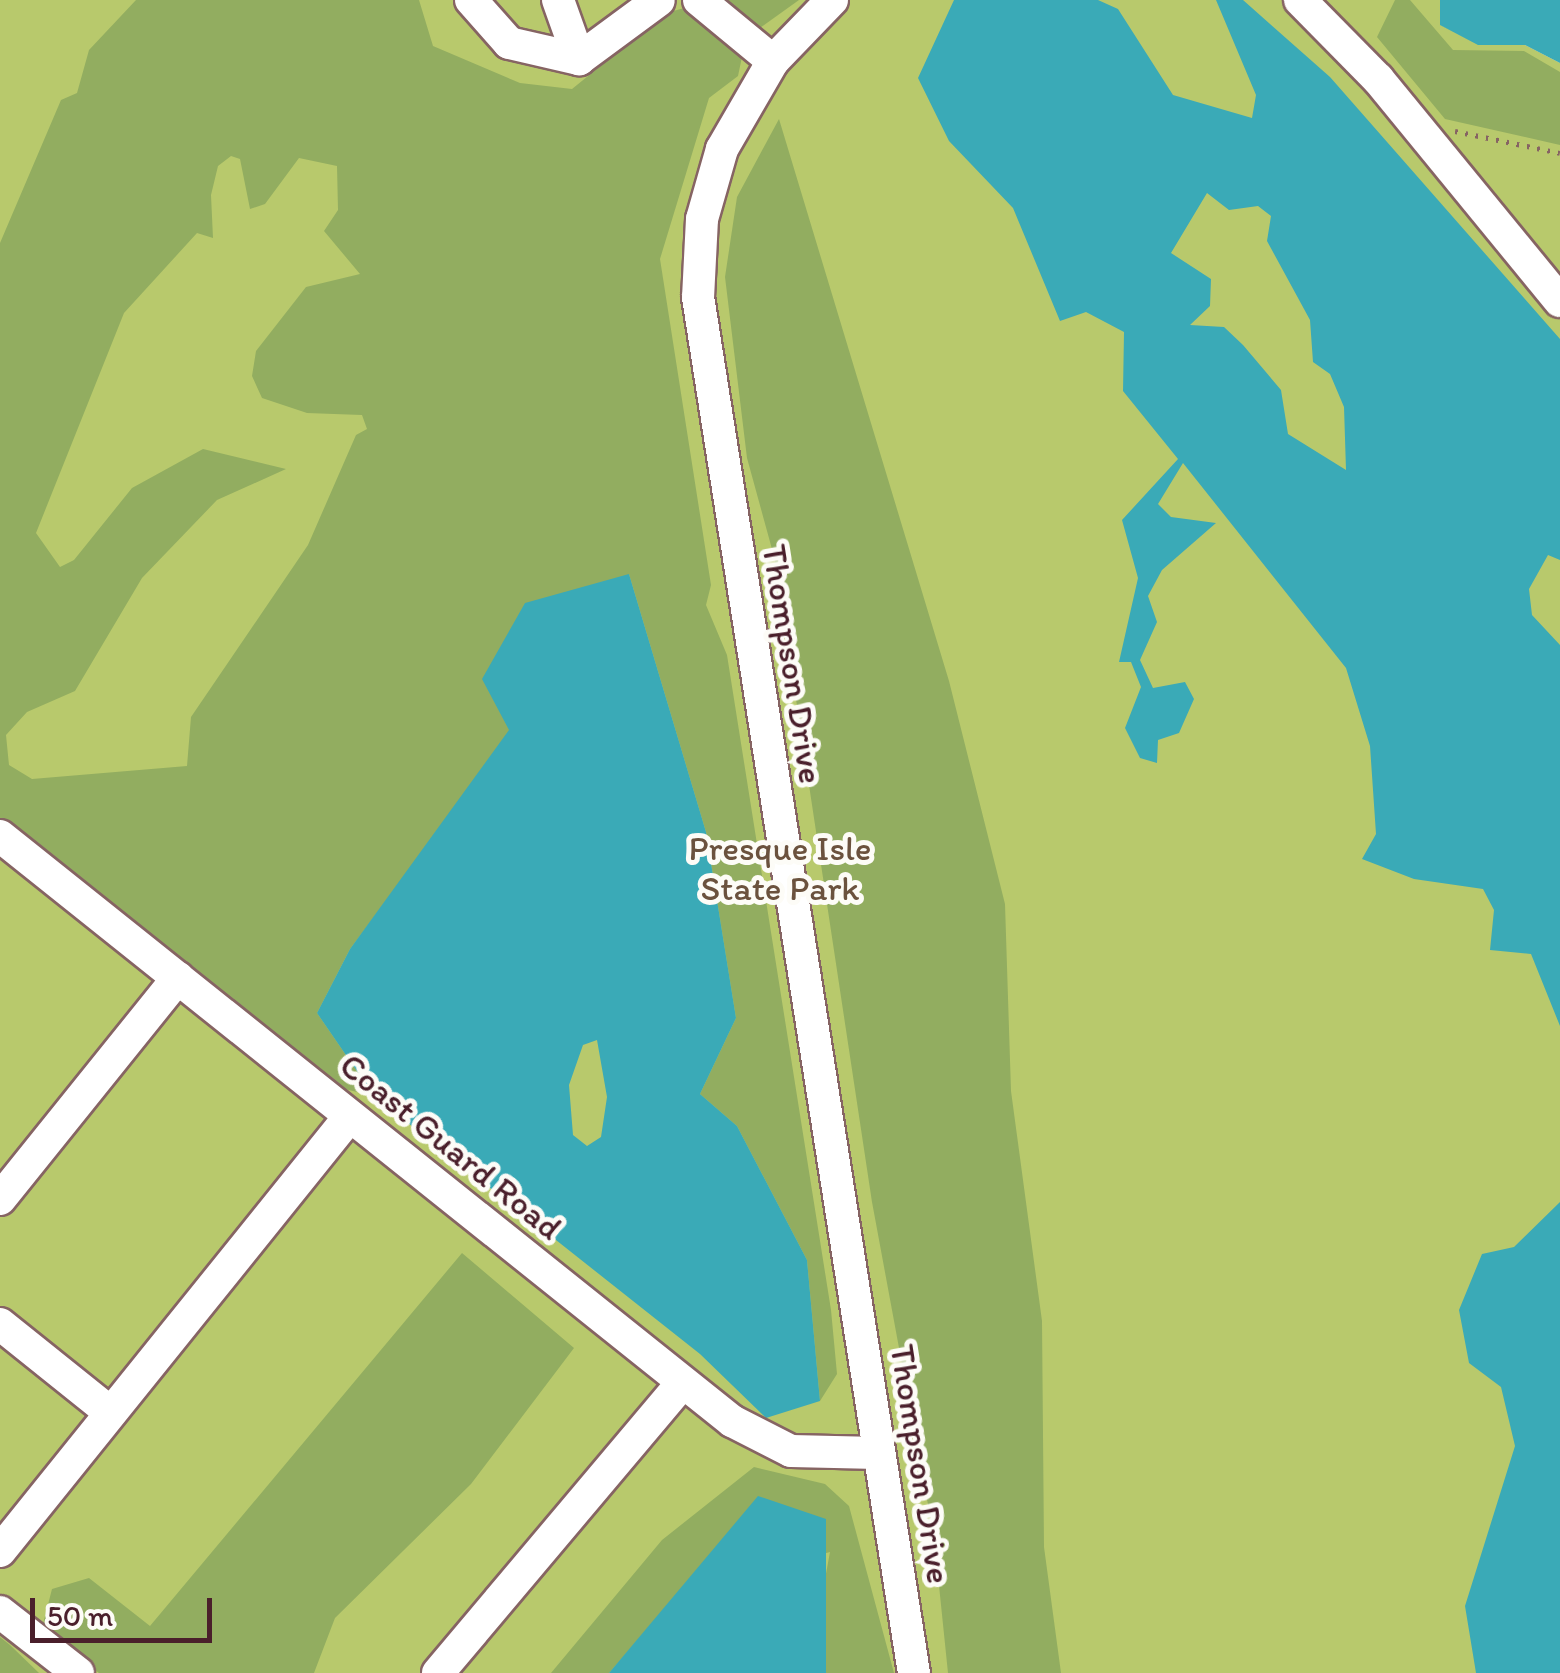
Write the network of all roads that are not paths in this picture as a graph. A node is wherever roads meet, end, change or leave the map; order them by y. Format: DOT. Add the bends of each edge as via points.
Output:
graph roads {
  1 [pos="558,0"];
  2 [pos="659,0"];
  3 [pos="699,0"];
  4 [pos="832,0"];
  5 [pos="1300,0"];
  6 [pos="476,1"];
  7 [pos="579,59"];
  8 [pos="774,61"];
  9 [pos="1560,301"];
  10 [pos="5,852"];
  11 [pos="178,978"];
  12 [pos="350,1116"];
  13 [pos="0,1199"];
  14 [pos="0,1324"];
  15 [pos="682,1383"];
  16 [pos="110,1412"];
  17 [pos="878,1453"];
  18 [pos="0,1551"];
  19 [pos="0,1612"];
  20 [pos="78,1673"];
  21 [pos="438,1673"];
  22 [pos="914,1673"];
  1 -- 7 [label="street"];
  2 -- 7 [label="street"];
  3 -- 8 [label="street"];
  4 -- 8 [label="street, Thompson Drive"];
  5 -- 9 [label="street" via="1378,79"];
  6 -- 7 [label="street" via="508,43"];
  8 -- 17 [label="street, Thompson Drive" via="711,180 698,256 701,338"];
  10 -- 11 [label="street, Coast Guard Road"];
  11 -- 12 [label="street, Coast Guard Road"];
  11 -- 13 [label="street"];
  12 -- 15 [label="street, Coast Guard Road"];
  12 -- 16 [label="street"];
  14 -- 16 [label="street"];
  15 -- 17 [label="street, Coast Guard Road" via="760,1440 791,1450"];
  15 -- 21 [label="street"];
  16 -- 18 [label="street"];
  17 -- 22 [label="street, Thompson Drive"];
  19 -- 20 [label="street"];
}
